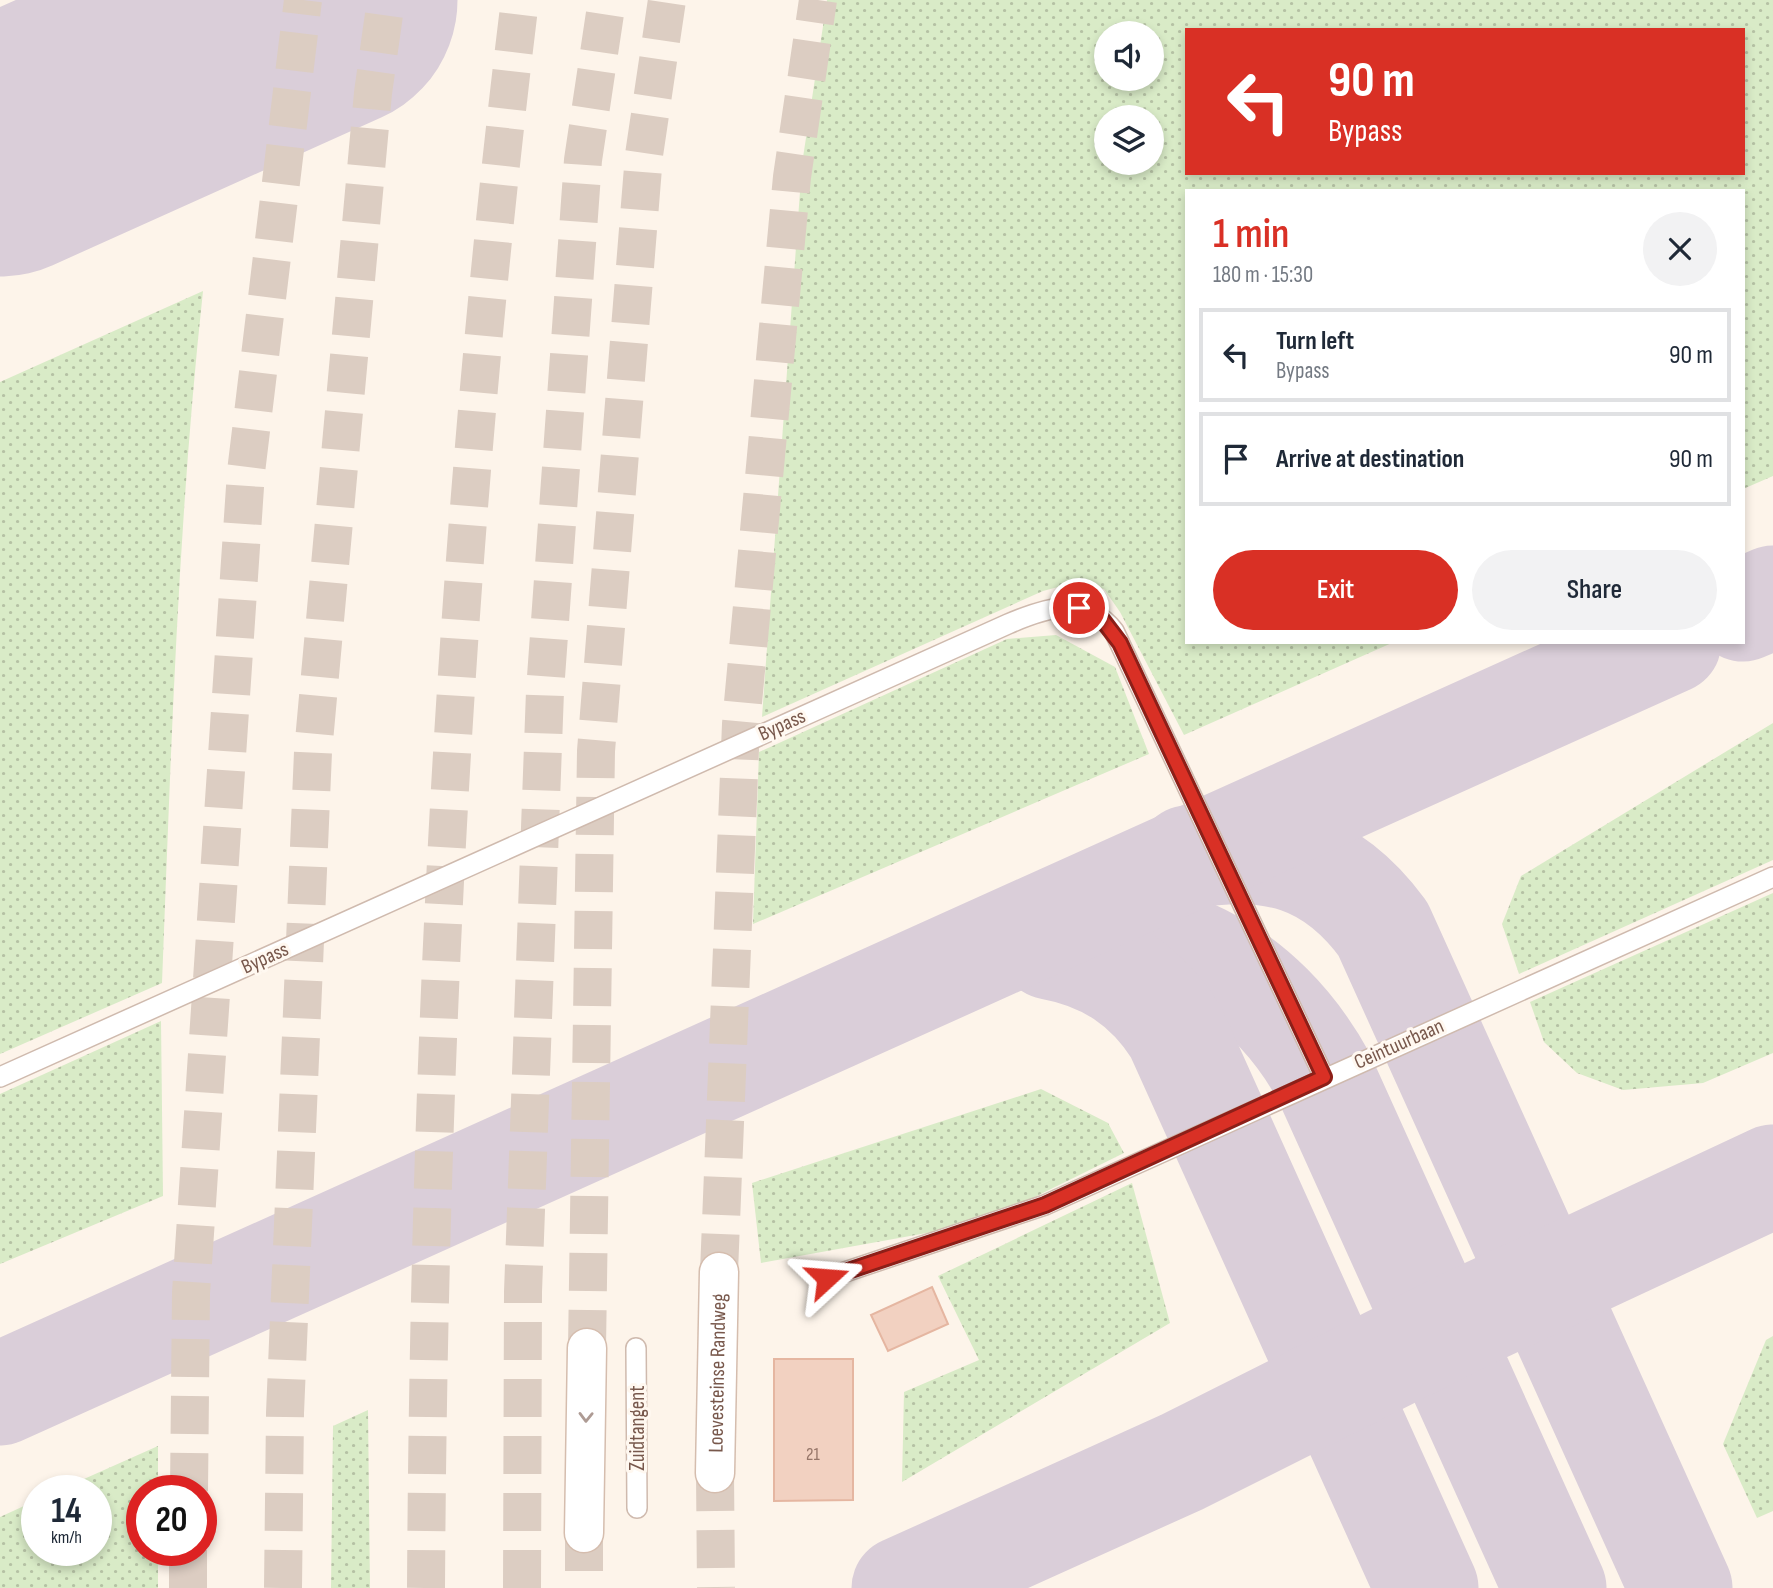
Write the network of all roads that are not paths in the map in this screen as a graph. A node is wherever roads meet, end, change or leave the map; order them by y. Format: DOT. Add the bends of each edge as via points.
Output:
graph roads {
  1 [pos="1773,877"];
  2 [pos="0,1077"];
  3 [pos="1324,1077"];
  4 [pos="719,1272"];
  5 [pos="827,1278"];
  6 [pos="587,1348"];
  7 [pos="636,1349"];
  8 [pos="715,1473"];
  9 [pos="637,1508"];
  10 [pos="584,1533"];
  1 -- 3 [label="lane, Ceintuurbaan"];
  2 -- 3 [label="lane, Bypass" via="995,630 1067,607 1098,614 1114,631"];
  3 -- 5 [label="lane, Ceintuurbaan" via="1045,1205"];
  4 -- 8 [label="street, Loevesteinse Randweg"];
  6 -- 10 [label="street, one-way"];
  7 -- 9 [label="lane, Zuidtangent"];
}
